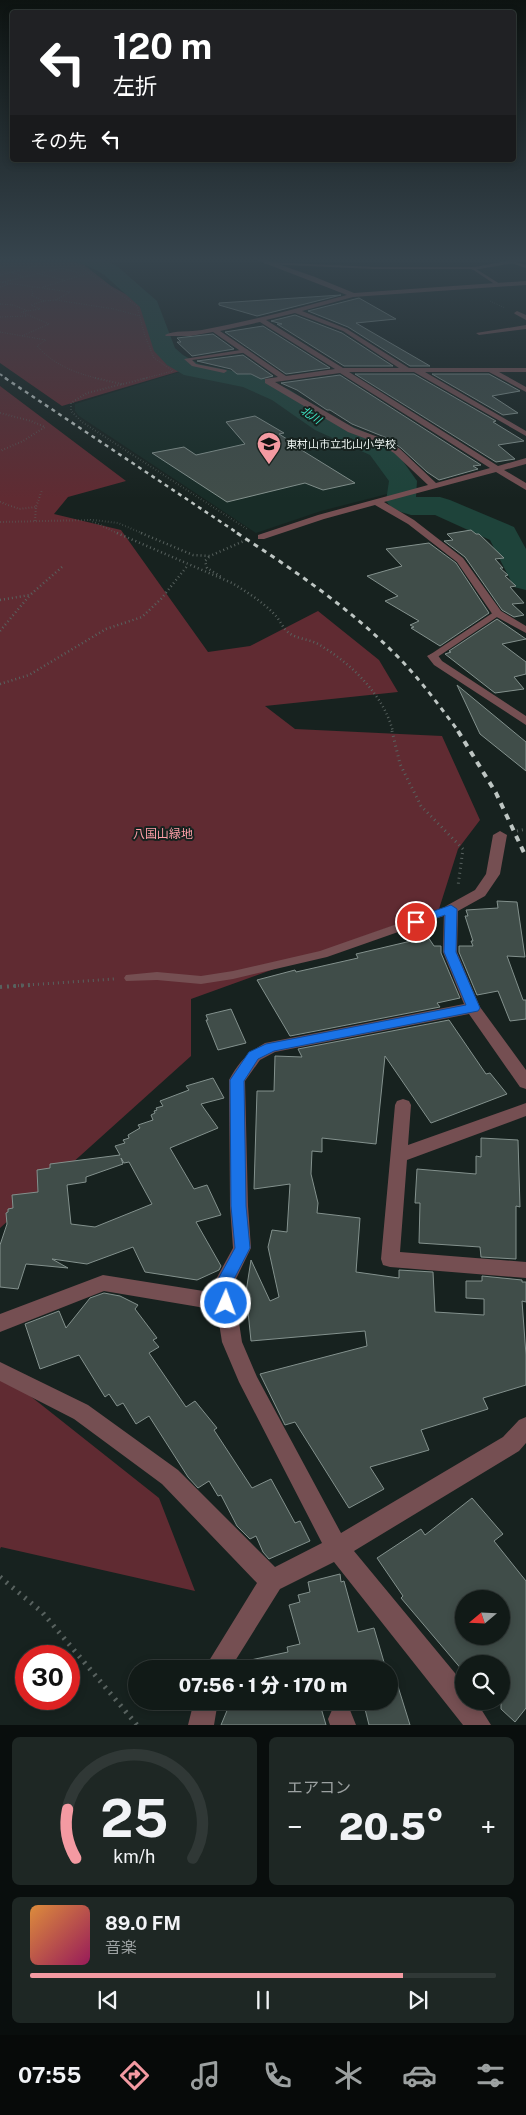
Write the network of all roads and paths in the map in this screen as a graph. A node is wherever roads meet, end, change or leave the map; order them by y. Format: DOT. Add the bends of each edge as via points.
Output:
graph roads {
  1 [pos="31,338"];
  2 [pos="147,338"];
  3 [pos="226,338"];
  4 [pos="288,338"];
  5 [pos="358,338"];
  6 [pos="247,351"];
  7 [pos="410,369"];
  8 [pos="340,370"];
  9 [pos="489,370"];
  10 [pos="526,370"];
  11 [pos="224,371"];
  12 [pos="284,378"];
  13 [pos="122,384"];
  14 [pos="526,390"];
  15 [pos="0,413"];
  16 [pos="526,434"];
  17 [pos="0,451"];
  18 [pos="526,461"];
  19 [pos="497,469"];
  20 [pos="435,486"];
  21 [pos="526,487"];
  22 [pos="42,490"];
  23 [pos="0,502"];
  24 [pos="377,502"];
  25 [pos="36,507"];
  26 [pos="90,520"];
  27 [pos="35,521"];
  28 [pos="0,522"];
  29 [pos="260,536"];
  30 [pos="210,556"];
  31 [pos="188,565"];
  32 [pos="62,567"];
  33 [pos="232,583"];
  34 [pos="30,595"];
  35 [pos="0,600"];
  36 [pos="497,613"];
  37 [pos="526,630"];
  38 [pos="0,632"];
  39 [pos="433,656"];
  40 [pos="0,684"];
  41 [pos="526,721"];
  42 [pos="500,835"];
  43 [pos="453,907"];
  44 [pos="130,978"];
  45 [pos="0,987"];
  46 [pos="474,1008"];
  47 [pos="526,1083"];
  48 [pos="403,1105"];
  49 [pos="526,1109"];
  50 [pos="399,1156"];
  51 [pos="526,1270"];
  52 [pos="226,1303"];
  53 [pos="0,1323"];
  54 [pos="0,1371"];
  55 [pos="526,1427"];
  56 [pos="337,1548"];
  57 [pos="0,1577"];
  58 [pos="272,1581"];
  59 [pos="222,1660"];
  60 [pos="204,1710"];
  61 [pos="137,1725"];
  62 [pos="201,1725"];
  63 [pos="478,1725"];
  1 -- 13 [label="path" via="46,340 37,346 43,355 57,364 84,375"];
  2 -- 13 [label="path" via="154,358 173,371"];
  3 -- 6 [label="street"];
  4 -- 8 [label="street"];
  5 -- 7 [label="street"];
  6 -- 11 [label="lane" via="187,359 194,365"];
  6 -- 12 [label="street"];
  7 -- 8 [label="street"];
  7 -- 9 [label="street"];
  7 -- 16 [label="street"];
  8 -- 12 [label="street"];
  8 -- 19 [label="street"];
  9 -- 10 [label="street"];
  9 -- 14 [label="street"];
  12 -- 20 [label="street" via="268,381 351,430 397,450"];
  13 -- 29 [label="path" via="77,398 71,403 71,411 88,426"];
  15 -- 17 [label="path" via="45,427"];
  18 -- 19 [label="street"];
  19 -- 20 [label="street"];
  19 -- 21 [label="street"];
  20 -- 24 [label="street"];
  22 -- 25 [label="path"];
  23 -- 25 [label="path" via="20,509"];
  24 -- 29 [label="street"];
  24 -- 36 [label="street" via="411,522 460,560"];
  25 -- 27 [label="path"];
  26 -- 27 [label="path"];
  26 -- 30 [label="path" via="118,523 193,555"];
  26 -- 31 [label="path"];
  27 -- 28 [label="path"];
  29 -- 30 [label="path"];
  30 -- 33 [label="path" via="205,561 207,568"];
  31 -- 33 [label="path"];
  31 -- 40 [label="path" via="158,603 140,618 106,629 39,671"];
  32 -- 34 [label="path"];
  33 -- 43 [label="path" via="275,615 288,633 317,644 353,670 382,703 400,764 421,806 463,849"];
  34 -- 35 [label="path"];
  34 -- 38 [label="path"];
  36 -- 37 [label="street"];
  36 -- 39 [label="lane"];
  39 -- 41 [label="street" via="438,663"];
  42 -- 43 [label="street" via="493,874 480,893"];
  43 -- 44 [label="lane" via="323,954 234,975 201,980 157,976"];
  43 -- 46 [label="street" via="450,952"];
  44 -- 45 [label="path"];
  46 -- 47 [label="street"];
  46 -- 52 [label="street" via="270,1047 254,1056 237,1080 242,1248 225,1281"];
  48 -- 50 [label="street"];
  49 -- 50 [label="street"];
  50 -- 51 [label="street" via="390,1259"];
  52 -- 53 [label="street" via="103,1283"];
  52 -- 56 [label="street" via="232,1342 249,1382"];
  54 -- 58 [label="street" via="81,1412 170,1478"];
  55 -- 56 [label="street" via="511,1444"];
  56 -- 58 [label="street"];
  56 -- 63 [label="street"];
  57 -- 61 [label="path" via="42,1612"];
  58 -- 59 [label="street"];
  60 -- 62 [label="street"];
}
